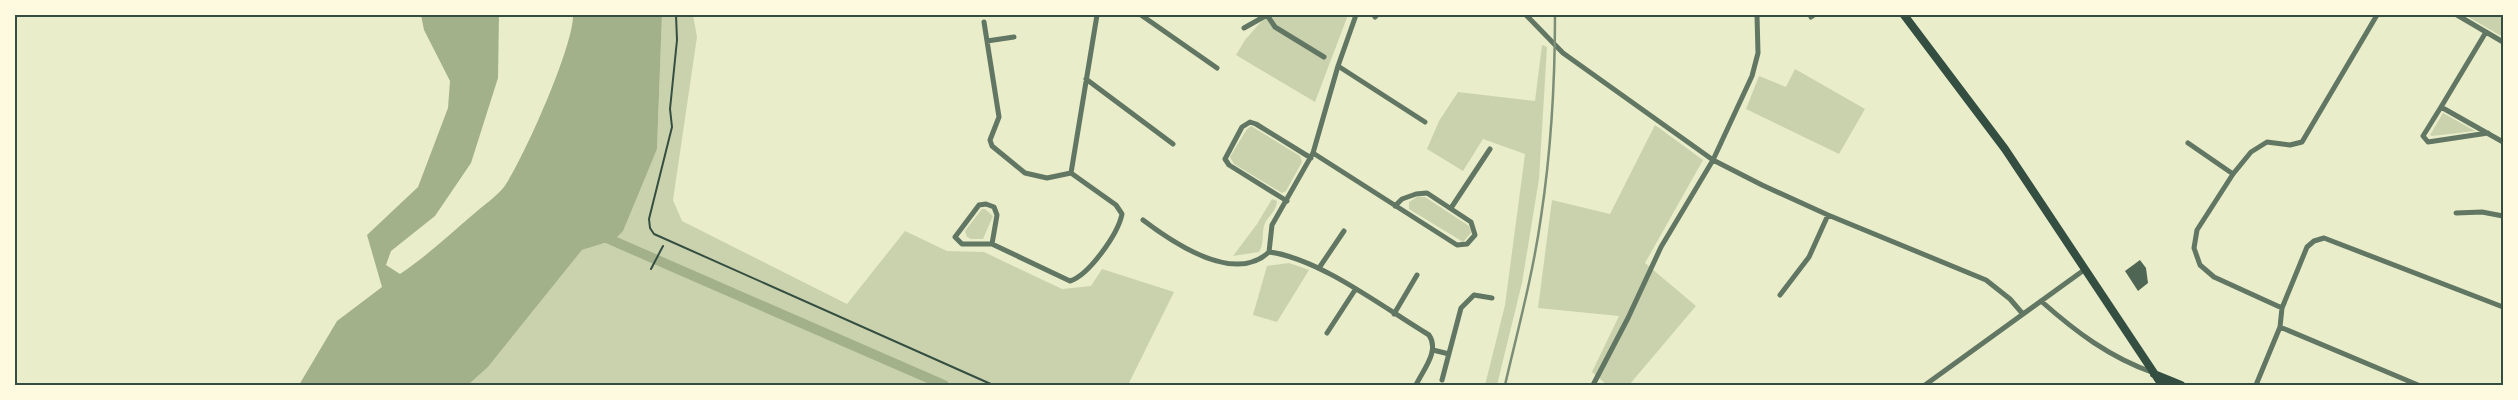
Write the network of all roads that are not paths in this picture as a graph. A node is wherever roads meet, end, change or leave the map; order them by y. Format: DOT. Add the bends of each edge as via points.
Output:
graph roads {
  1 [pos="1097,15"];
  2 [pos="1141,15"];
  3 [pos="1267,15"];
  4 [pos="1355,15"];
  5 [pos="1526,15"];
  6 [pos="1757,15"];
  7 [pos="1904,15"];
  8 [pos="2377,15"];
  9 [pos="2457,15"];
  10 [pos="984,22"];
  11 [pos="1244,28"];
  12 [pos="2486,32"];
  13 [pos="1014,37"];
  14 [pos="987,41"];
  15 [pos="2503,42"];
  16 [pos="1324,57"];
  17 [pos="1338,66"];
  18 [pos="1217,68"];
  19 [pos="1086,79"];
  20 [pos="2440,107"];
  21 [pos="1425,122"];
  22 [pos="2488,133"];
  23 [pos="2503,142"];
  24 [pos="2188,143"];
  25 [pos="1173,144"];
  26 [pos="1490,149"];
  27 [pos="1312,155"];
  28 [pos="1713,160"];
  29 [pos="1071,173"];
  30 [pos="2233,174"];
  31 [pos="1288,201"];
  32 [pos="1395,206"];
  33 [pos="1451,208"];
  34 [pos="2456,213"];
  35 [pos="1828,215"];
  36 [pos="2503,216"];
  37 [pos="1143,220"];
  38 [pos="1344,231"];
  39 [pos="992,244"];
  40 [pos="1269,252"];
  41 [pos="1319,268"];
  42 [pos="2084,270"];
  43 [pos="1417,275"];
  44 [pos="1355,290"];
  45 [pos="1780,295"];
  46 [pos="1492,298"];
  47 [pos="2041,301"];
  48 [pos="2503,307"];
  49 [pos="2282,308"];
  50 [pos="2022,313"];
  51 [pos="1394,314"];
  52 [pos="2280,327"];
  53 [pos="1327,334"];
  54 [pos="1433,350"];
  55 [pos="1449,354"];
  56 [pos="2154,374"];
  57 [pos="1442,380"];
  58 [pos="1928,384"];
  59 [pos="1416,385"];
  60 [pos="1593,385"];
  61 [pos="2162,385"];
  62 [pos="2181,385"];
  63 [pos="2256,385"];
  64 [pos="2418,385"];
  1 -- 19 [label="street"];
  2 -- 18 [label="street"];
  3 -- 11 [label="street"];
  3 -- 16 [label="street" via="1275,27"];
  4 -- 17 [label="street"];
  5 -- 28 [label="street" via="1563,53"];
  6 -- 28 [label="street" via="1758,53 1752,76"];
  7 -- 42 [label="main road" via="2005,149"];
  8 -- 30 [label="street" via="2302,142 2290,145 2267,142 2251,152"];
  9 -- 12 [label="street"];
  10 -- 14 [label="street"];
  12 -- 15 [label="street"];
  12 -- 20 [label="street"];
  13 -- 14 [label="street"];
  14 -- 29 [label="street" via="999,117 990,140 992,146 1025,173 1047,178"];
  17 -- 21 [label="street"];
  17 -- 27 [label="street"];
  19 -- 25 [label="street"];
  19 -- 29 [label="street"];
  20 -- 22 [label="street"];
  20 -- 22 [label="street" via="2423,136 2428,142"];
  22 -- 23 [label="street"];
  24 -- 30 [label="street"];
  26 -- 33 [label="street"];
  27 -- 31 [label="street"];
  27 -- 31 [label="street" via="1250,122 1242,127 1225,158 1234,169"];
  27 -- 32 [label="street"];
  28 -- 35 [label="street"];
  28 -- 60 [label="street" via="1661,247"];
  29 -- 39 [label="street" via="1116,205 1122,214 1120,224 1090,267 1078,278 1070,281"];
  30 -- 49 [label="street" via="2197,230 2194,248 2200,264 2214,277"];
  31 -- 40 [label="street" via="1272,225"];
  32 -- 33 [label="street" via="1402,199 1427,193"];
  32 -- 33 [label="street" via="1457,245 1467,244 1475,235 1475,229 1471,222"];
  34 -- 36 [label="street" via="2482,212"];
  35 -- 45 [label="street" via="1809,257"];
  35 -- 50 [label="street" via="1986,280"];
  37 -- 40 [label="street" via="1175,244 1219,262 1248,262 1263,258"];
  38 -- 41 [label="street"];
  39 -- 39 [label="street" via="962,244 955,237 979,205 994,207 997,215"];
  40 -- 41 [label="street" via="1286,254"];
  41 -- 44 [label="street"];
  42 -- 47 [label="street"];
  42 -- 56 [label="main road"];
  43 -- 51 [label="street"];
  44 -- 51 [label="street"];
  44 -- 53 [label="street"];
  46 -- 55 [label="street" via="1474,295 1467,300 1461,308"];
  47 -- 50 [label="street"];
  47 -- 56 [label="street" via="2105,352"];
  48 -- 49 [label="street" via="2324,238 2307,247"];
  49 -- 52 [label="street"];
  50 -- 58 [label="street"];
  51 -- 54 [label="street" via="1429,336"];
  52 -- 63 [label="street"];
  52 -- 64 [label="street"];
  54 -- 55 [label="street"];
  54 -- 59 [label="street"];
  55 -- 57 [label="street"];
  56 -- 61 [label="main road"];
  56 -- 62 [label="main road"];
}
